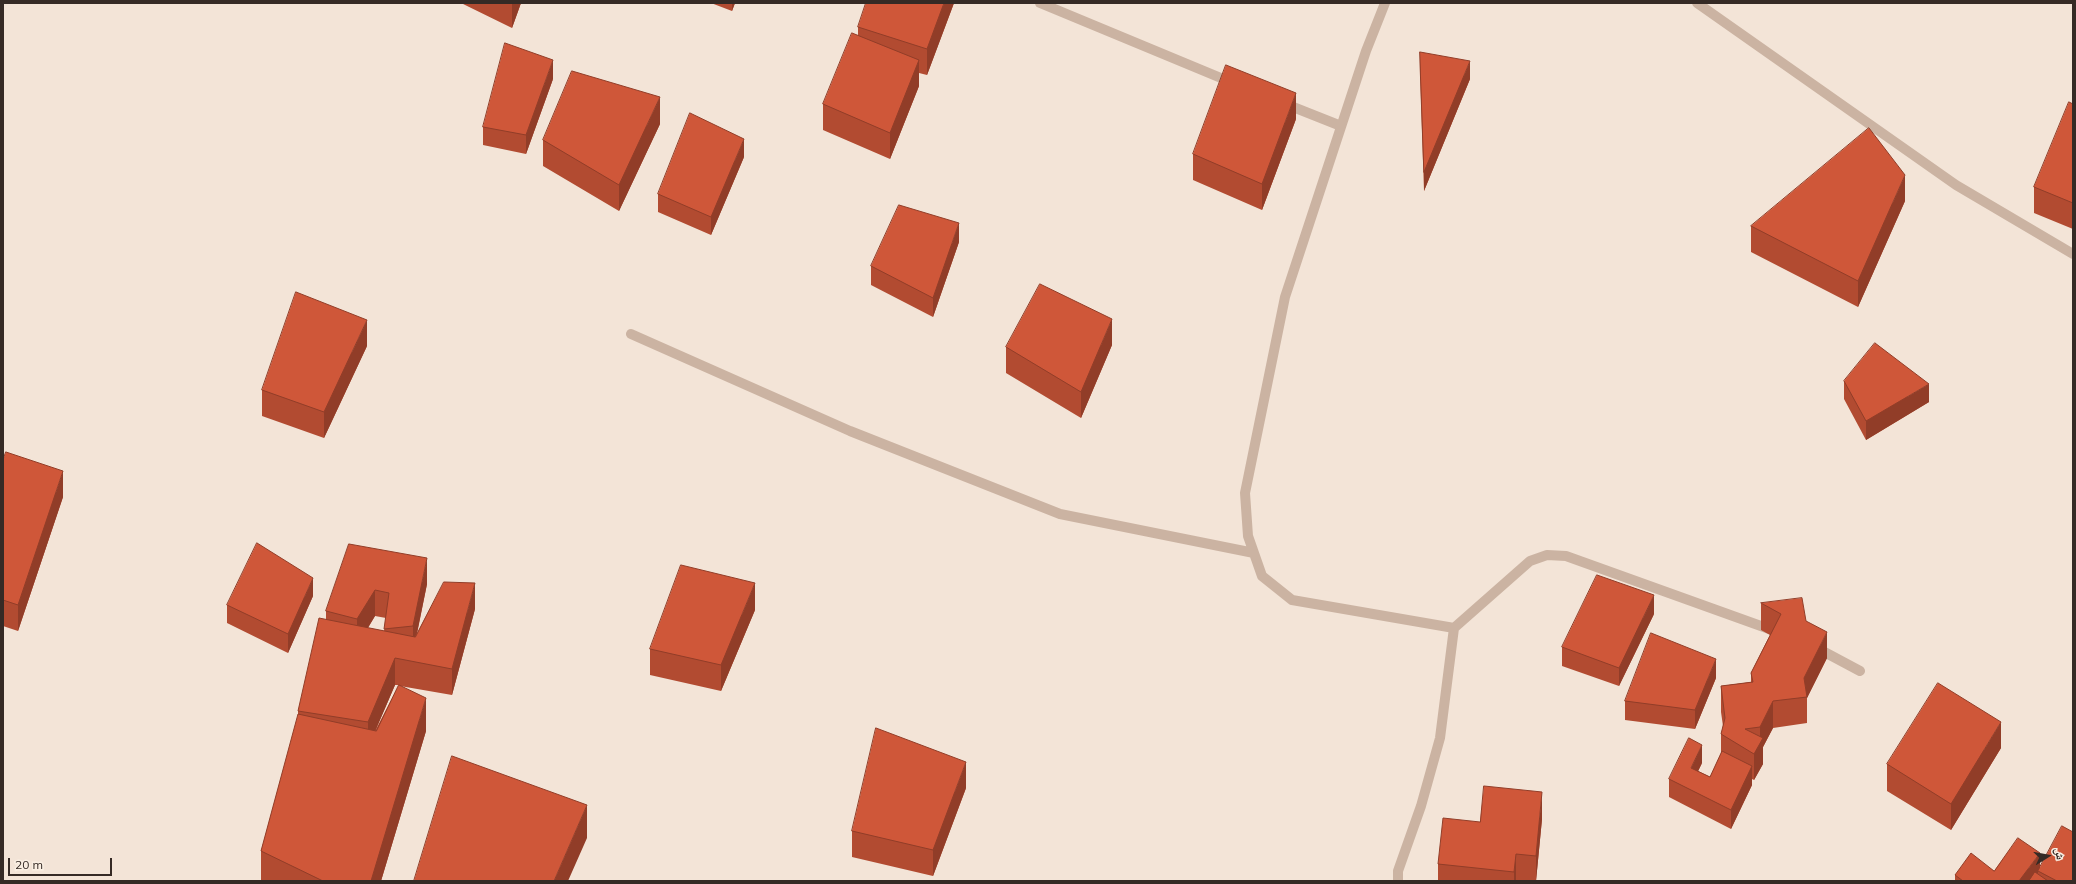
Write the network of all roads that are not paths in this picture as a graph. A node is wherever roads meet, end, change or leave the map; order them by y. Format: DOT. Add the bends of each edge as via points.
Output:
graph roads {
  1 [pos="1040,3"];
  2 [pos="1385,3"];
  3 [pos="1697,3"];
  4 [pos="1240,86"];
  5 [pos="1276,100"];
  6 [pos="1341,126"];
  7 [pos="2073,254"];
  8 [pos="631,334"];
  9 [pos="1254,553"];
  10 [pos="1454,628"];
  11 [pos="1780,633"];
  12 [pos="1808,644"];
  13 [pos="1860,671"];
  14 [pos="1398,881"];
  1 -- 4 [label="street"];
  2 -- 6 [label="street" via="1366,50"];
  3 -- 7 [label="street" via="1956,185"];
  5 -- 6 [label="street"];
  6 -- 9 [label="street" via="1285,296 1245,493 1248,536"];
  8 -- 9 [label="street" via="850,431 1060,514"];
  9 -- 10 [label="street" via="1262,576 1292,600"];
  10 -- 11 [label="street" via="1530,561 1547,555 1566,556"];
  10 -- 14 [label="street" via="1440,738 1421,806 1398,871"];
  12 -- 13 [label="street"];
}
